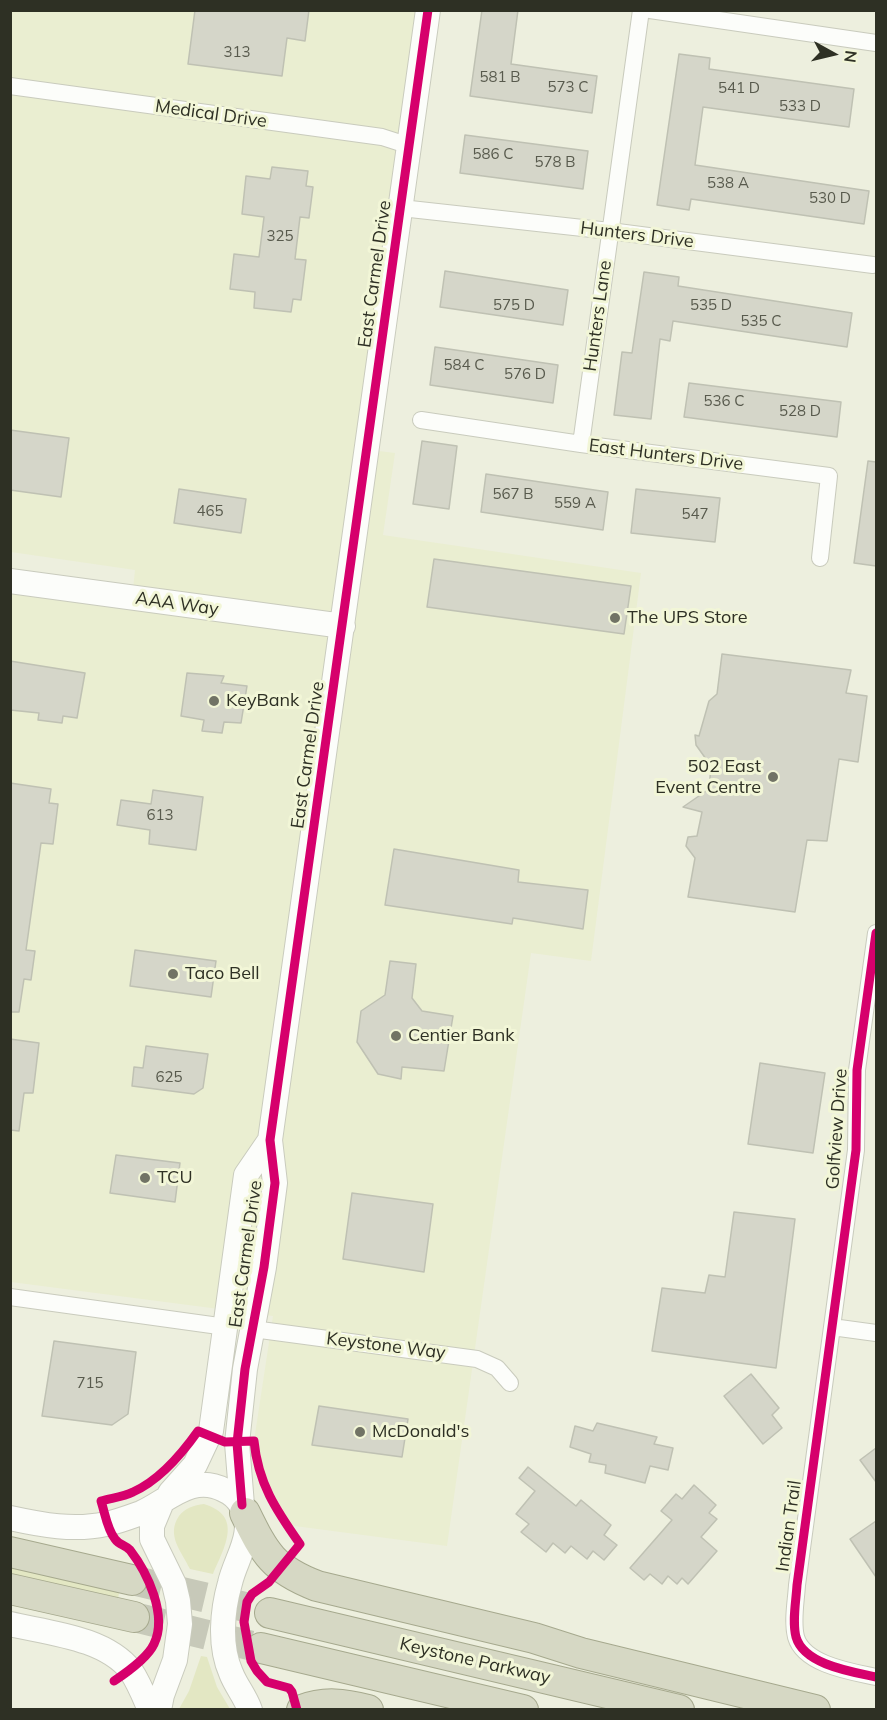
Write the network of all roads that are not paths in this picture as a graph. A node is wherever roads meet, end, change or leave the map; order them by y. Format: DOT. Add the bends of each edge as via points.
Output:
graph roads {
  1 [pos="428,10"];
  2 [pos="641,10"];
  3 [pos="650,10"];
  4 [pos="876,43"];
  5 [pos="10,86"];
  6 [pos="410,146"];
  7 [pos="401,208"];
  8 [pos="610,231"];
  9 [pos="873,265"];
  10 [pos="421,420"];
  11 [pos="581,444"];
  12 [pos="820,558"];
  13 [pos="10,581"];
  14 [pos="343,626"];
  15 [pos="876,933"];
  16 [pos="870,1029"];
  17 [pos="270,1140"];
  18 [pos="10,1297"];
  19 [pos="226,1327"];
  20 [pos="832,1327"];
  21 [pos="253,1329"];
  22 [pos="876,1333"];
  23 [pos="510,1383"];
  24 [pos="163,1500"];
  25 [pos="243,1509"];
  26 [pos="10,1518"];
  27 [pos="10,1552"];
  28 [pos="132,1580"];
  29 [pos="10,1589"];
  30 [pos="270,1613"];
  31 [pos="134,1617"];
  32 [pos="10,1624"];
  33 [pos="261,1648"];
  34 [pos="876,1677"];
  35 [pos="150,1710"];
  36 [pos="159,1710"];
  37 [pos="250,1710"];
  38 [pos="302,1710"];
  39 [pos="368,1710"];
  40 [pos="523,1710"];
  41 [pos="679,1710"];
  42 [pos="815,1710"];
  1 -- 6 [label="street, East Carmel Drive"];
  2 -- 8 [label="street, Hunters Lane"];
  3 -- 4 [label="street"];
  5 -- 6 [label="street, Medical Drive" via="381,137"];
  6 -- 7 [label="street, East Carmel Drive"];
  7 -- 8 [label="street, Hunters Drive"];
  7 -- 14 [label="street, East Carmel Drive"];
  8 -- 9 [label="street, Hunters Drive"];
  8 -- 11 [label="street, Hunters Lane"];
  10 -- 11 [label="street, East Hunters Drive"];
  11 -- 12 [label="street, East Hunters Drive" via="829,476"];
  13 -- 14 [label="street, AAA Way"];
  14 -- 17 [label="street, East Carmel Drive"];
  15 -- 16 [label="street, Golfview Drive"];
  16 -- 20 [label="street, Golfview Drive" via="857,1070 856,1150"];
  17 -- 19 [label="street, East Carmel Drive" via="246,1175"];
  17 -- 21 [label="street, East Carmel Drive" via="275,1183"];
  18 -- 19 [label="street"];
  19 -- 24 [label="street, East Carmel Drive" via="206,1446 195,1465"];
  20 -- 22 [label="street"];
  20 -- 34 [label="street, Indian Trail" via="797,1585 797,1639 824,1664"];
  21 -- 23 [label="street, Keystone Way" via="477,1359 497,1368"];
  21 -- 25 [label="street, East Carmel Drive" via="237,1443"];
  24 -- 25 [label="street" via="182,1489 208,1484 228,1491"];
  24 -- 26 [label="street" via="141,1513 91,1527 52,1526"];
  24 -- 36 [label="street" via="152,1526 152,1539 174,1584 180,1624 175,1660"];
  25 -- 37 [label="street, East Carmel Drive" via="247,1537 229,1585 223,1631 227,1663"];
  25 -- 42 [label="highway" via="260,1543 280,1568 317,1586"];
  27 -- 28 [label="highway"];
  29 -- 31 [label="highway"];
  30 -- 41 [label="highway, Keystone Parkway"];
  32 -- 35 [label="street" via="107,1650 130,1670"];
  33 -- 40 [label="highway, Keystone Parkway"];
  38 -- 39 [label="highway" via="334,1703"];
}
